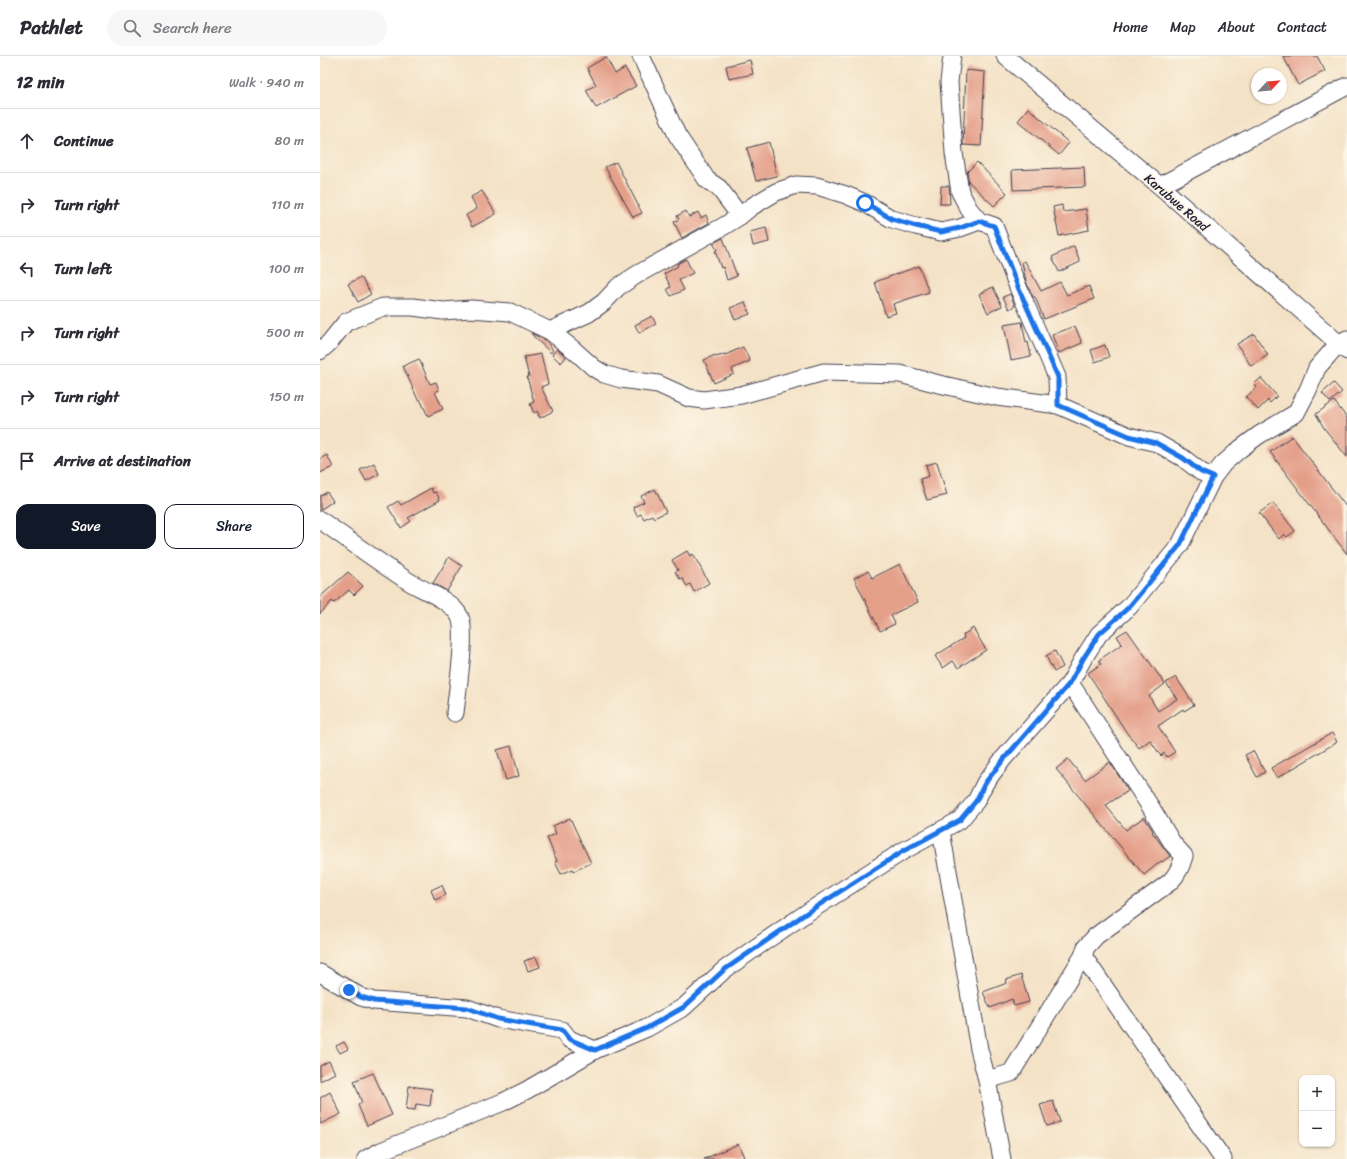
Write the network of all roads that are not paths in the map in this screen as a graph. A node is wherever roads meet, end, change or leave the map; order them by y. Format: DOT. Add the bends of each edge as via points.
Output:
graph roads {
  1 [pos="641,56"];
  2 [pos="952,56"];
  3 [pos="1005,56"];
  4 [pos="1347,86"];
  5 [pos="1160,186"];
  6 [pos="740,216"];
  7 [pos="979,221"];
  8 [pos="550,331"];
  9 [pos="1344,344"];
  10 [pos="320,351"];
  11 [pos="1058,405"];
  12 [pos="1213,477"];
  13 [pos="320,520"];
  14 [pos="1070,683"];
  15 [pos="455,713"];
  16 [pos="941,831"];
  17 [pos="1083,956"];
  18 [pos="320,973"];
  19 [pos="595,1050"];
  20 [pos="987,1080"];
  21 [pos="366,1159"];
  22 [pos="1002,1159"];
  23 [pos="1223,1159"];
  1 -- 6 [label="street" via="677,135 708,180 719,188"];
  2 -- 7 [label="street" via="949,82 954,153 960,192"];
  3 -- 5 [label="street, Karubwe Road"];
  4 -- 5 [label="street"];
  5 -- 9 [label="street, Karubwe Road"];
  6 -- 7 [label="street" via="751,206 776,192 796,185 817,186 846,195 892,219 941,232"];
  6 -- 8 [label="street" via="638,274 618,287 589,313"];
  7 -- 11 [label="street" via="994,226 1058,377"];
  8 -- 10 [label="street" via="510,312 471,309 443,312 413,307 383,307 346,322"];
  8 -- 11 [label="street" via="604,374 658,384 689,398 704,400 741,395 824,372 900,374 997,397"];
  9 -- 12 [label="street" via="1317,368 1296,413 1240,449"];
  11 -- 12 [label="street" via="1129,436 1156,443"];
  12 -- 14 [label="street" via="1180,545 1129,607 1099,634"];
  13 -- 15 [label="street" via="408,581 452,607 459,616 463,627"];
  14 -- 16 [label="street" via="1004,759 960,820"];
  14 -- 17 [label="street" via="1173,844 1184,856 1181,866 1170,882 1096,936 1086,947"];
  16 -- 19 [label="street" via="903,851 764,941 724,970 684,1007 647,1028"];
  16 -- 20 [label="street" via="979,1049"];
  17 -- 20 [label="street" via="1011,1073"];
  17 -- 23 [label="street"];
  18 -- 19 [label="street" via="361,997 374,1001 467,1008 498,1019 562,1030 569,1039"];
  19 -- 21 [label="street" via="503,1102 386,1148"];
  20 -- 22 [label="street"];
}
